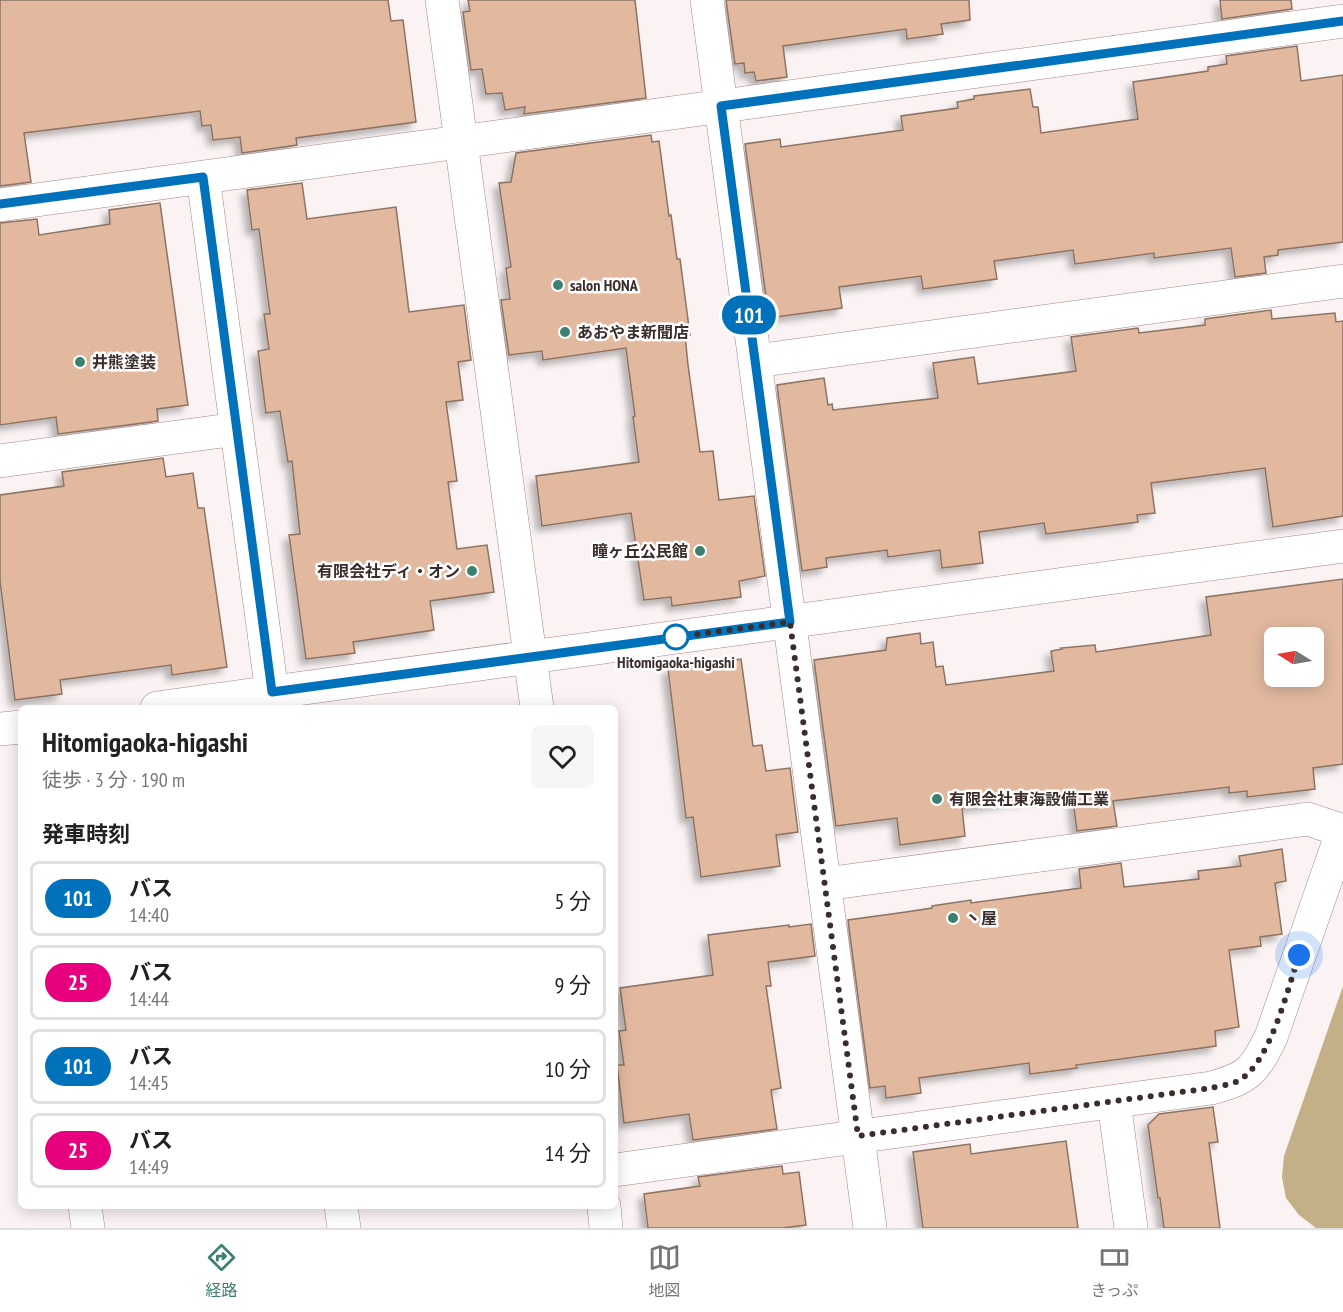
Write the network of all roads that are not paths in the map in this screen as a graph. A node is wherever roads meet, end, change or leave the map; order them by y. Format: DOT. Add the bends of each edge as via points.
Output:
graph roads {
  1 [pos="442,0"];
  2 [pos="707,0"];
  3 [pos="1343,21"];
  4 [pos="721,106"];
  5 [pos="462,142"];
  6 [pos="203,177"];
  7 [pos="0,204"];
  8 [pos="1343,281"];
  9 [pos="755,361"];
  10 [pos="237,429"];
  11 [pos="0,461"];
  12 [pos="1343,546"];
  13 [pos="790,622"];
  14 [pos="530,657"];
  15 [pos="273,700"];
  16 [pos="200,705"];
  17 [pos="537,705"];
  18 [pos="18,727"];
  19 [pos="0,729"];
  20 [pos="1343,831"];
  21 [pos="825,884"];
  22 [pos="1114,1102"];
  23 [pos="858,1136"];
  24 [pos="618,1170"];
  25 [pos="86,1209"];
  26 [pos="603,1209"];
  27 [pos="88,1228"];
  28 [pos="606,1228"];
  29 [pos="870,1228"];
  30 [pos="1131,1228"];
  1 -- 5 [label="street"];
  2 -- 4 [label="street"];
  3 -- 4 [label="street"];
  4 -- 5 [label="street"];
  4 -- 9 [label="street"];
  5 -- 6 [label="street"];
  5 -- 14 [label="street"];
  6 -- 7 [label="street"];
  6 -- 10 [label="street"];
  8 -- 9 [label="street"];
  9 -- 13 [label="street"];
  10 -- 11 [label="street"];
  10 -- 15 [label="street"];
  12 -- 13 [label="street"];
  13 -- 14 [label="street"];
  13 -- 21 [label="street"];
  14 -- 15 [label="street"];
  14 -- 17 [label="street"];
  15 -- 16 [label="street"];
  18 -- 19 [label="street"];
  20 -- 21 [label="street" via="1308,819"];
  20 -- 22 [label="street" via="1259,1062 1238,1081"];
  21 -- 23 [label="street"];
  22 -- 23 [label="street"];
  22 -- 30 [label="street"];
  23 -- 24 [label="street"];
  23 -- 29 [label="street"];
  25 -- 27 [label="street"];
  26 -- 28 [label="street"];
}
